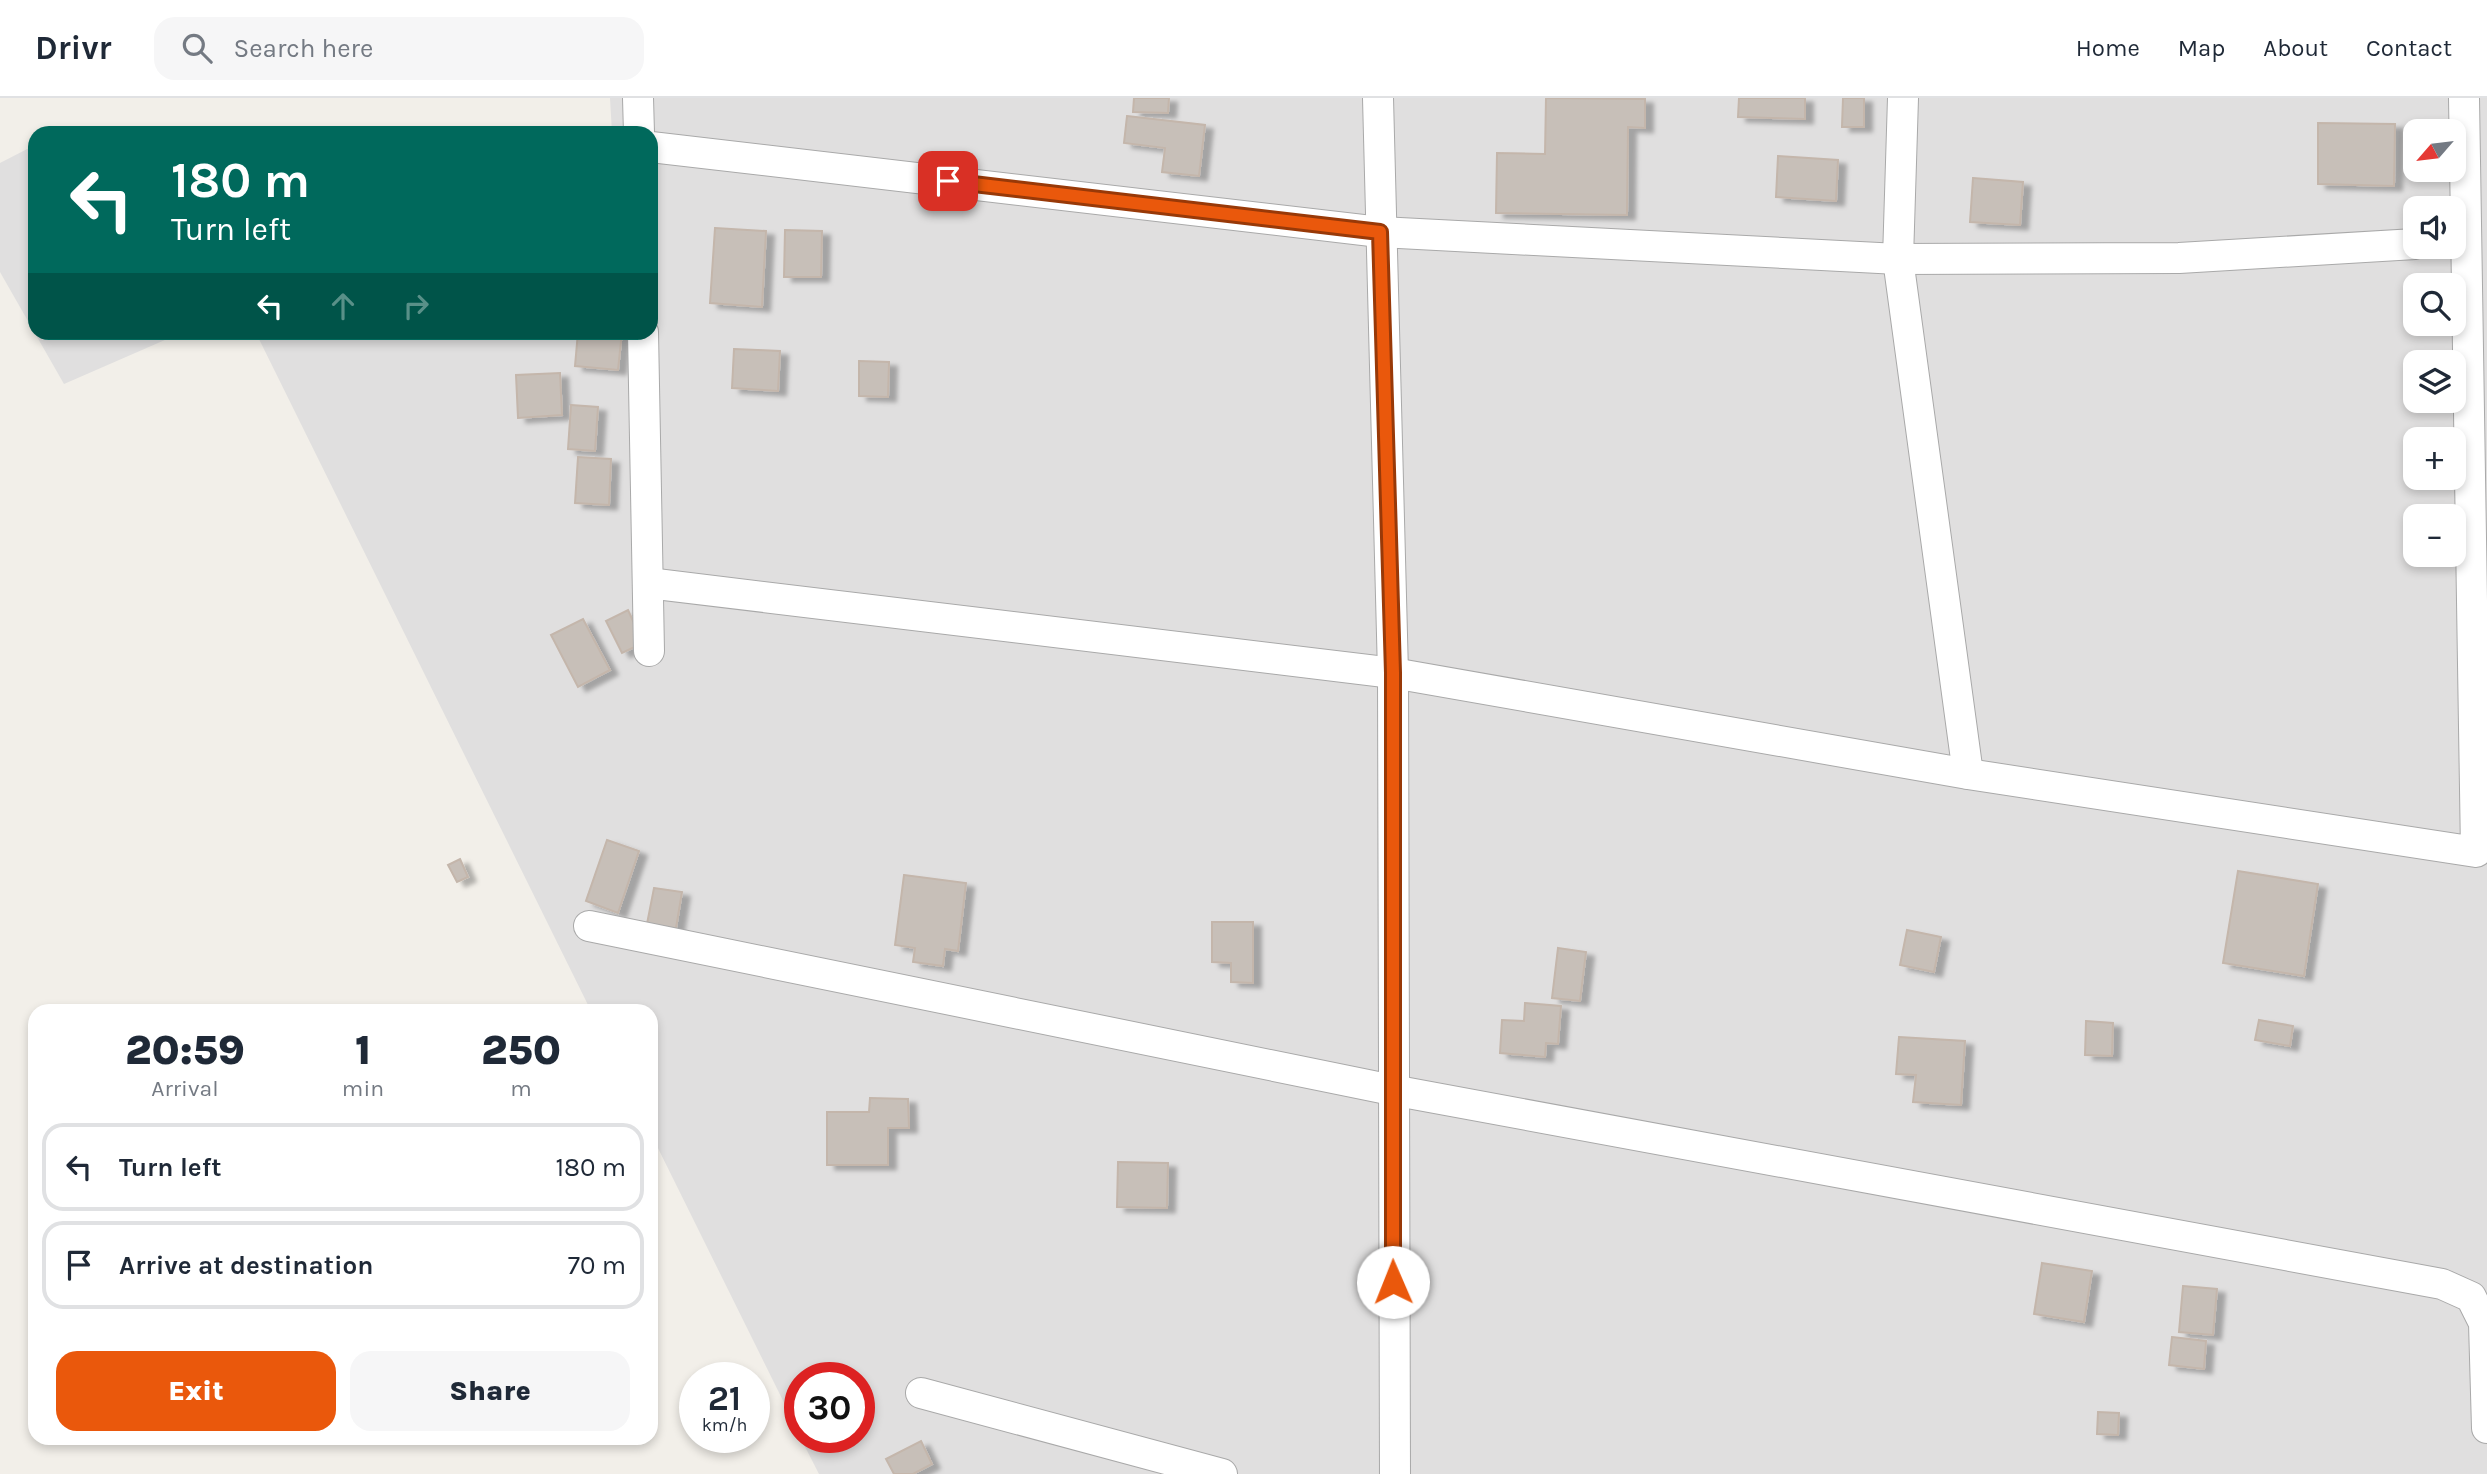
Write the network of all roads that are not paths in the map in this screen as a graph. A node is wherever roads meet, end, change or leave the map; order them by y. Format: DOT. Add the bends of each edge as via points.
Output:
graph roads {
  1 [pos="638,98"];
  2 [pos="1378,98"];
  3 [pos="1903,98"];
  4 [pos="2464,98"];
  5 [pos="639,126"];
  6 [pos="658,148"];
  7 [pos="1380,232"];
  8 [pos="2469,241"];
  9 [pos="2403,245"];
  10 [pos="1898,259"];
  11 [pos="643,340"];
  12 [pos="648,583"];
  13 [pos="649,651"];
  14 [pos="1393,673"];
  15 [pos="1968,774"];
  16 [pos="589,926"];
  17 [pos="1392,1090"];
  18 [pos="921,1393"];
  19 [pos="2487,1428"];
  20 [pos="1222,1474"];
  21 [pos="1395,1474"];
  1 -- 5 [label="street"];
  2 -- 7 [label="street"];
  3 -- 10 [label="street"];
  4 -- 8 [label="street"];
  6 -- 7 [label="street"];
  7 -- 10 [label="street"];
  7 -- 14 [label="street"];
  8 -- 15 [label="street" via="2476,852"];
  9 -- 10 [label="street" via="2179,258"];
  10 -- 15 [label="street"];
  11 -- 12 [label="street"];
  12 -- 13 [label="street"];
  12 -- 14 [label="street"];
  14 -- 15 [label="street"];
  14 -- 17 [label="street"];
  16 -- 17 [label="street"];
  17 -- 19 [label="street" via="2442,1284 2471,1297 2484,1323"];
  17 -- 21 [label="street"];
  18 -- 20 [label="street"];
}
